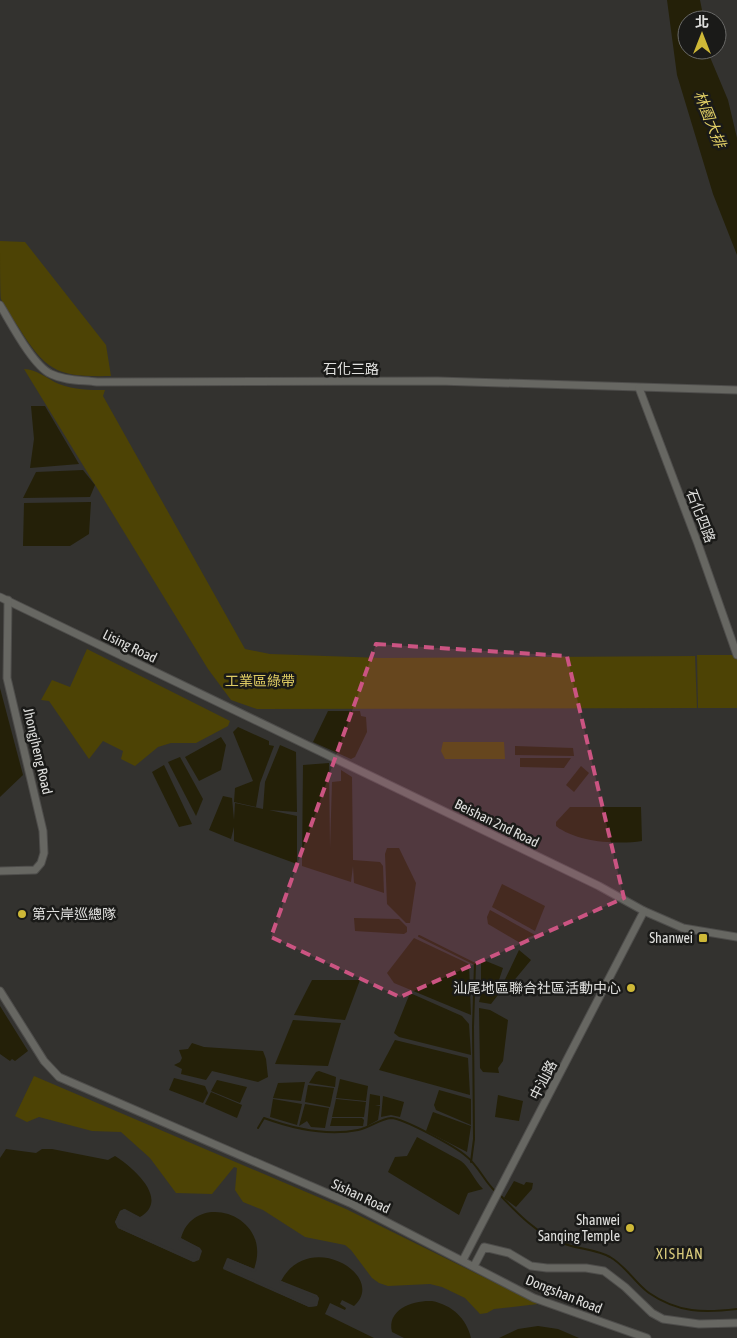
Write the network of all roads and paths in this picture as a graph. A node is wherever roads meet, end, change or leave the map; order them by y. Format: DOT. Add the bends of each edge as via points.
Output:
graph roads {
  1 [pos="0,306"];
  2 [pos="639,388"];
  3 [pos="737,390"];
  4 [pos="0,597"];
  5 [pos="8,600"];
  6 [pos="737,654"];
  7 [pos="8,678"];
  8 [pos="0,681"];
  9 [pos="250,718"];
  10 [pos="0,871"];
  11 [pos="644,911"];
  12 [pos="737,937"];
  13 [pos="0,990"];
  14 [pos="475,1241"];
  15 [pos="484,1247"];
  16 [pos="463,1260"];
  17 [pos="474,1266"];
  18 [pos="737,1323"];
  19 [pos="647,1338"];
  1 -- 2 [label="street, 石化三路" via="38,362 50,374 67,379 97,382 438,381"];
  2 -- 3 [label="street, 石化三路"];
  2 -- 6 [label="street, 石化四路"];
  4 -- 5 [label="street, Lising Road"];
  5 -- 7 [label="street, Jhongjheng Road"];
  5 -- 9 [label="street, Lising Road"];
  7 -- 8 [label="street"];
  7 -- 10 [label="street, Jhongjheng Road" via="40,812 44,854 35,870"];
  9 -- 11 [label="street, Beishan 2nd Road"];
  11 -- 12 [label="street, Beishan 2nd Road" via="696,932"];
  11 -- 14 [label="street, 中汕路"];
  13 -- 16 [label="street, Sishan Road" via="44,1061 59,1077 350,1203"];
  14 -- 15 [label="street"];
  14 -- 16 [label="street, 中汕路"];
  15 -- 17 [label="street"];
  15 -- 18 [label="street" via="509,1253 531,1266 604,1271 663,1319 700,1324"];
  16 -- 17 [label="street, Sishan Road"];
  17 -- 19 [label="street, Dongshan Road" via="534,1298"];
}
